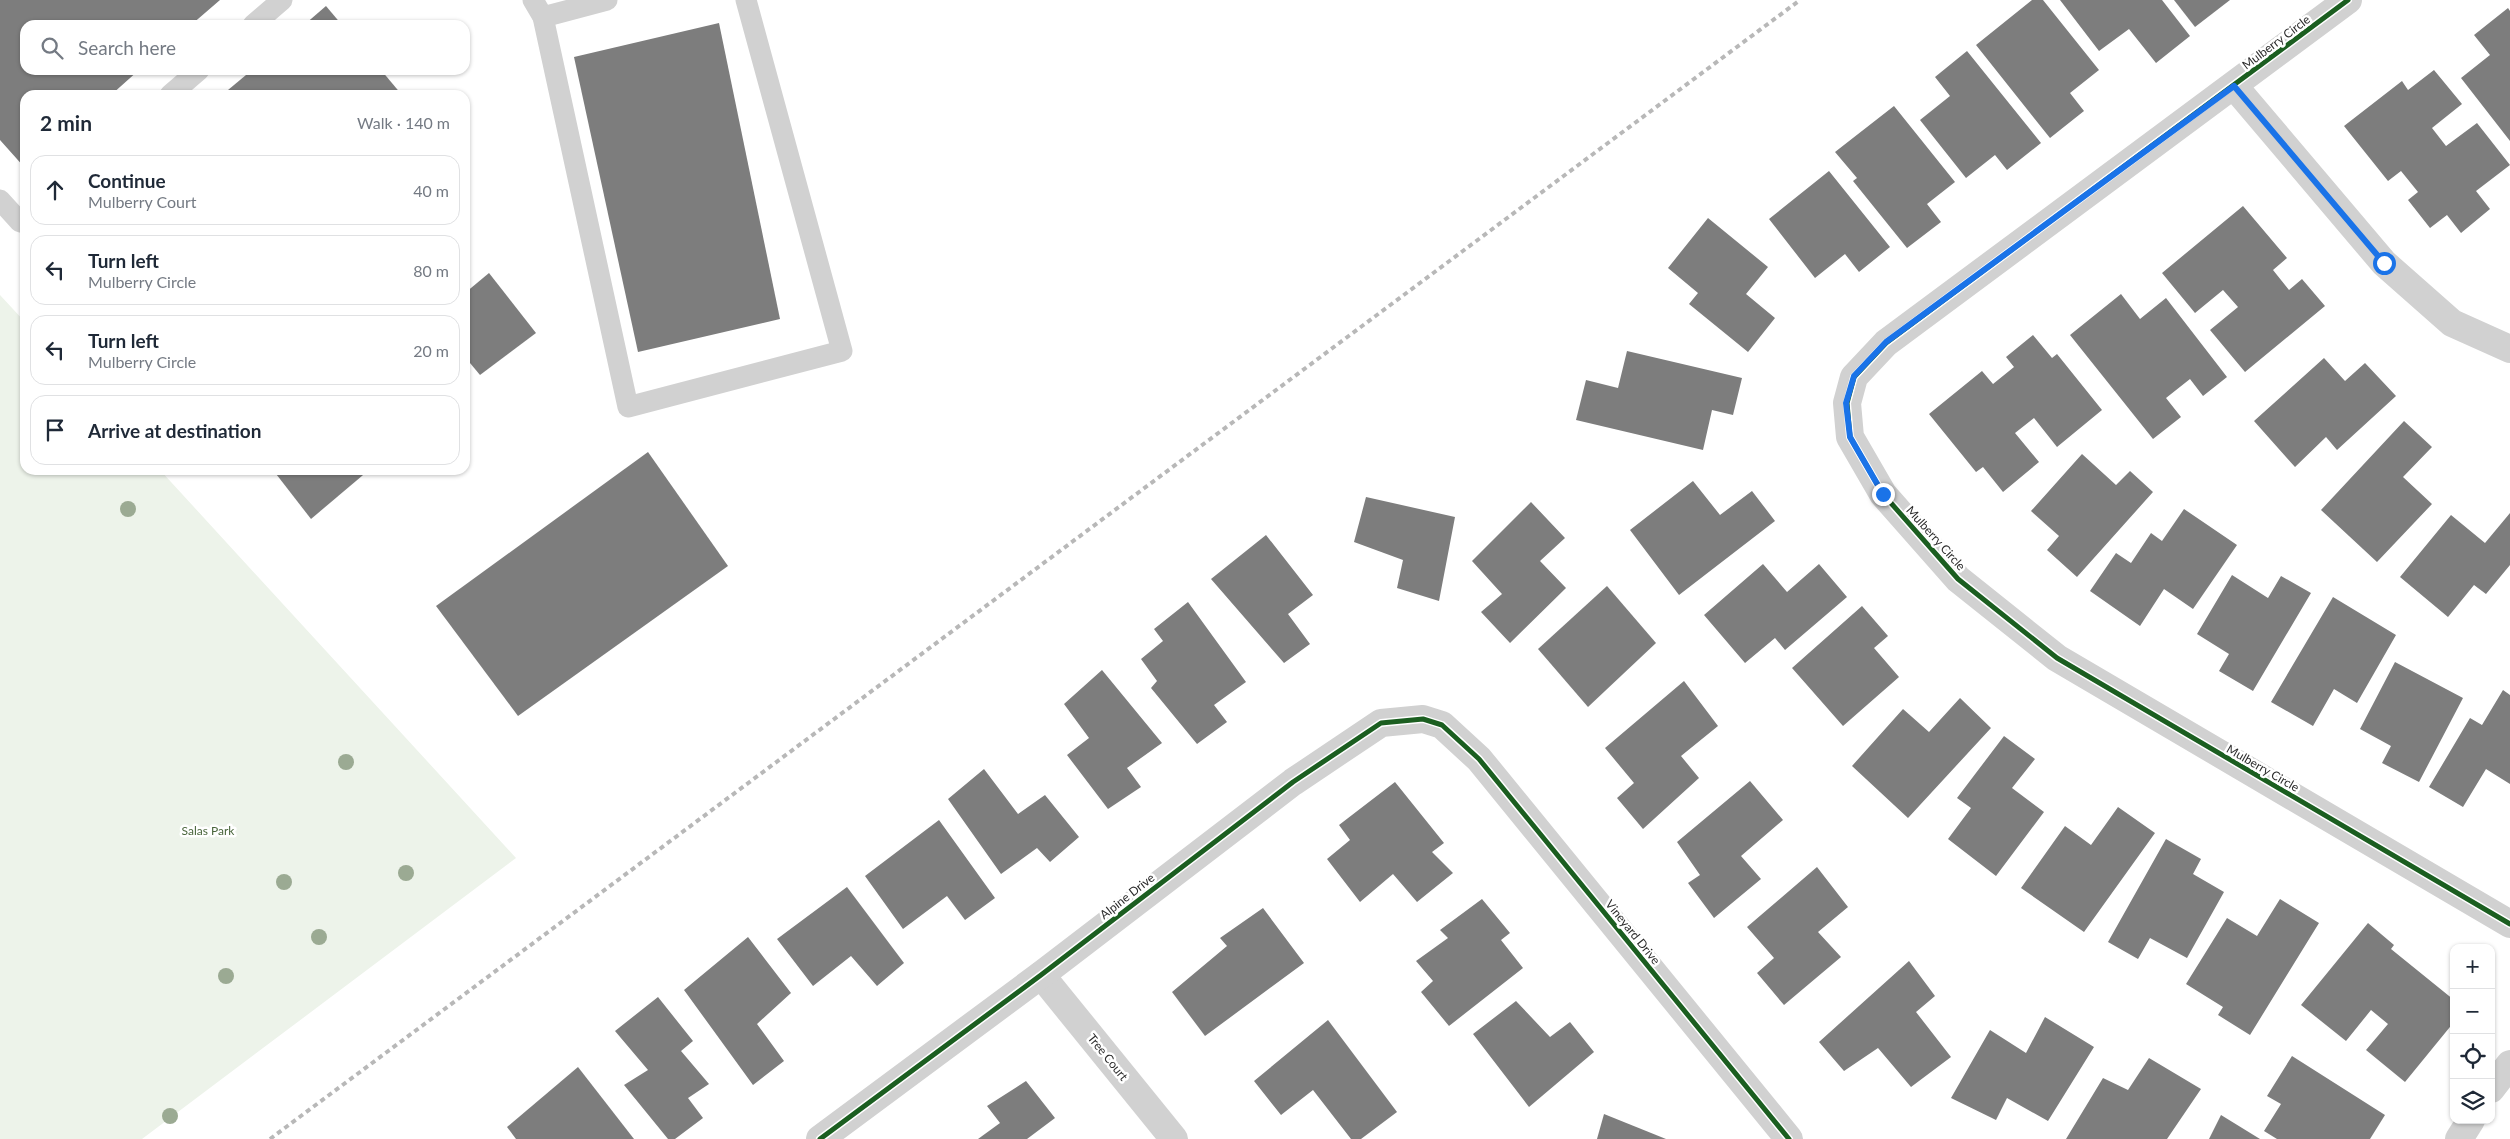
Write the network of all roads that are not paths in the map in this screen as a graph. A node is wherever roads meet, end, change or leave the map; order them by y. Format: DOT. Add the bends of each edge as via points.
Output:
graph roads {
  1 [pos="282,0"];
  2 [pos="607,0"];
  3 [pos="746,0"];
  4 [pos="2348,0"];
  5 [pos="538,9"];
  6 [pos="259,20"];
  7 [pos="194,75"];
  8 [pos="2234,86"];
  9 [pos="176,90"];
  10 [pos="0,200"];
  11 [pos="20,218"];
  12 [pos="2510,349"];
  13 [pos="1458,740"];
  14 [pos="2510,924"];
  15 [pos="1041,975"];
  16 [pos="2510,1064"];
  17 [pos="2495,1084"];
  18 [pos="2468,1124"];
  19 [pos="820,1139"];
  20 [pos="1174,1139"];
  21 [pos="1789,1139"];
  22 [pos="2459,1139"];
  1 -- 6 [label="lane"];
  2 -- 5 [label="lane"];
  3 -- 5 [label="lane" via="842,351 628,407"];
  4 -- 8 [label="street, Mulberry Circle"];
  7 -- 9 [label="lane"];
  8 -- 12 [label="street" via="2384,263 2452,323"];
  8 -- 14 [label="street, Mulberry Circle" via="1886,342 1854,376 1846,403 1850,437 1883,494 1958,578 2057,658"];
  10 -- 11 [label="lane"];
  13 -- 15 [label="street, Alpine Drive" via="1442,725 1423,719 1381,723 1293,782"];
  13 -- 21 [label="street, Vineyard Drive" via="1479,759"];
  15 -- 19 [label="street, Alpine Drive"];
  15 -- 20 [label="street, Tree Court"];
  16 -- 17 [label="street"];
  18 -- 22 [label="street"];
}
